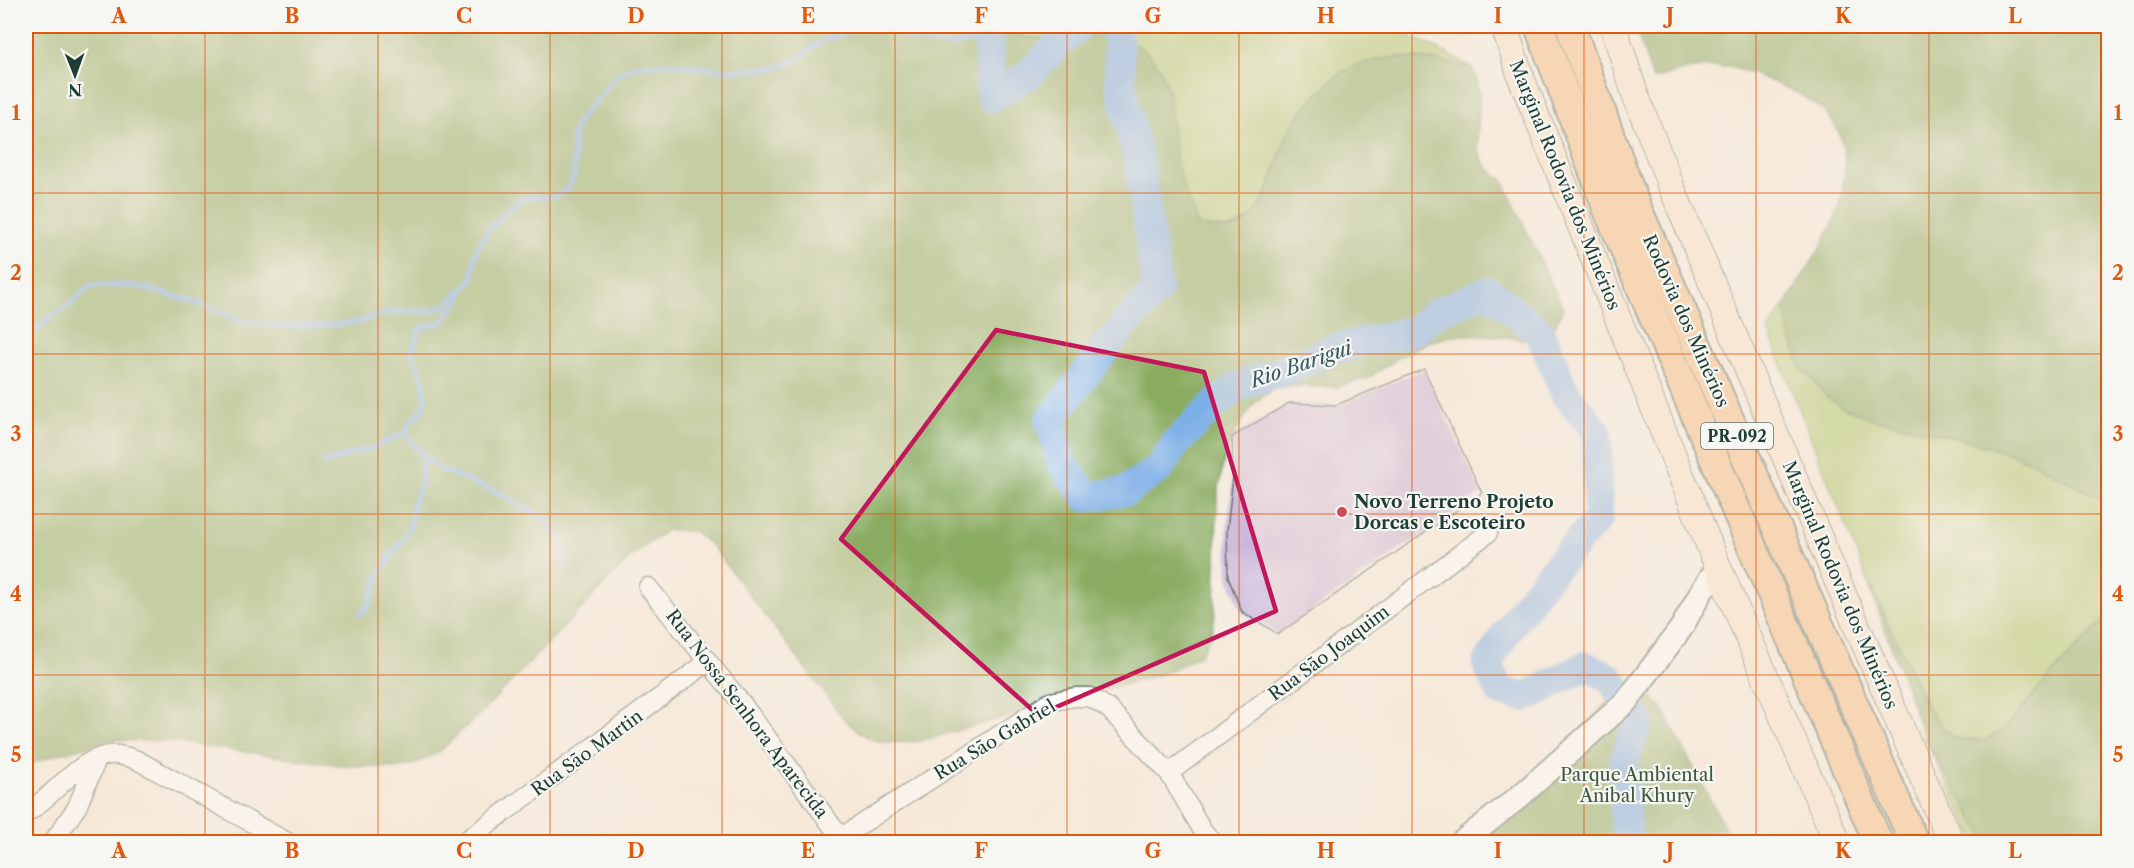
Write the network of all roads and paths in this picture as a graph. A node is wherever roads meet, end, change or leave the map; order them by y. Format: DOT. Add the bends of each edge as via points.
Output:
graph roads {
  1 [pos="1504,26"];
  2 [pos="1539,26"];
  3 [pos="1570,26"];
  4 [pos="1613,26"];
  5 [pos="1488,533"];
  6 [pos="1718,567"];
  7 [pos="648,586"];
  8 [pos="708,662"];
  9 [pos="97,759"];
  10 [pos="1169,773"];
  11 [pos="1851,778"];
  12 [pos="1900,811"];
  13 [pos="26,813"];
  14 [pos="839,841"];
  15 [pos="53,843"];
  16 [pos="287,843"];
  17 [pos="464,843"];
  18 [pos="1213,843"];
  19 [pos="1462,843"];
  20 [pos="1837,843"];
  21 [pos="1861,843"];
  22 [pos="1878,843"];
  23 [pos="1914,843"];
  24 [pos="1922,843"];
  25 [pos="1951,843"];
  1 -- 6 [label="main road, Marginal Rodovia dos Minérios" via="1522,80"];
  2 -- 11 [label="main road, Rodovia dos Minérios / PR-092" via="1608,210"];
  3 -- 12 [label="main road, Rodovia dos Minérios / PR-092" via="1633,199"];
  4 -- 25 [label="main road, Marginal Rodovia dos Minérios" via="1671,186"];
  5 -- 10 [label="street, Rua São Joaquim"];
  6 -- 19 [label="street" via="1682,627 1626,702"];
  6 -- 20 [label="main road, Marginal Rodovia dos Minérios"];
  7 -- 8 [label="street, Rua Nossa Senhora Aparecida"];
  8 -- 14 [label="street, Rua Nossa Senhora Aparecida"];
  8 -- 17 [label="street, Rua São Martin"];
  9 -- 13 [label="street" via="73,773"];
  9 -- 15 [label="street" via="77,807"];
  9 -- 16 [label="street" via="117,754 137,760"];
  10 -- 14 [label="street, Rua São Gabriel" via="1108,708 1090,697 1074,697 1050,702"];
  10 -- 18 [label="street, Rua São Gabriel"];
  11 -- 21 [label="main road"];
  11 -- 22 [label="main road, Rodovia dos Minérios / PR-092"];
  12 -- 23 [label="main road, Rodovia dos Minérios / PR-092"];
  12 -- 24 [label="main road"];
}
